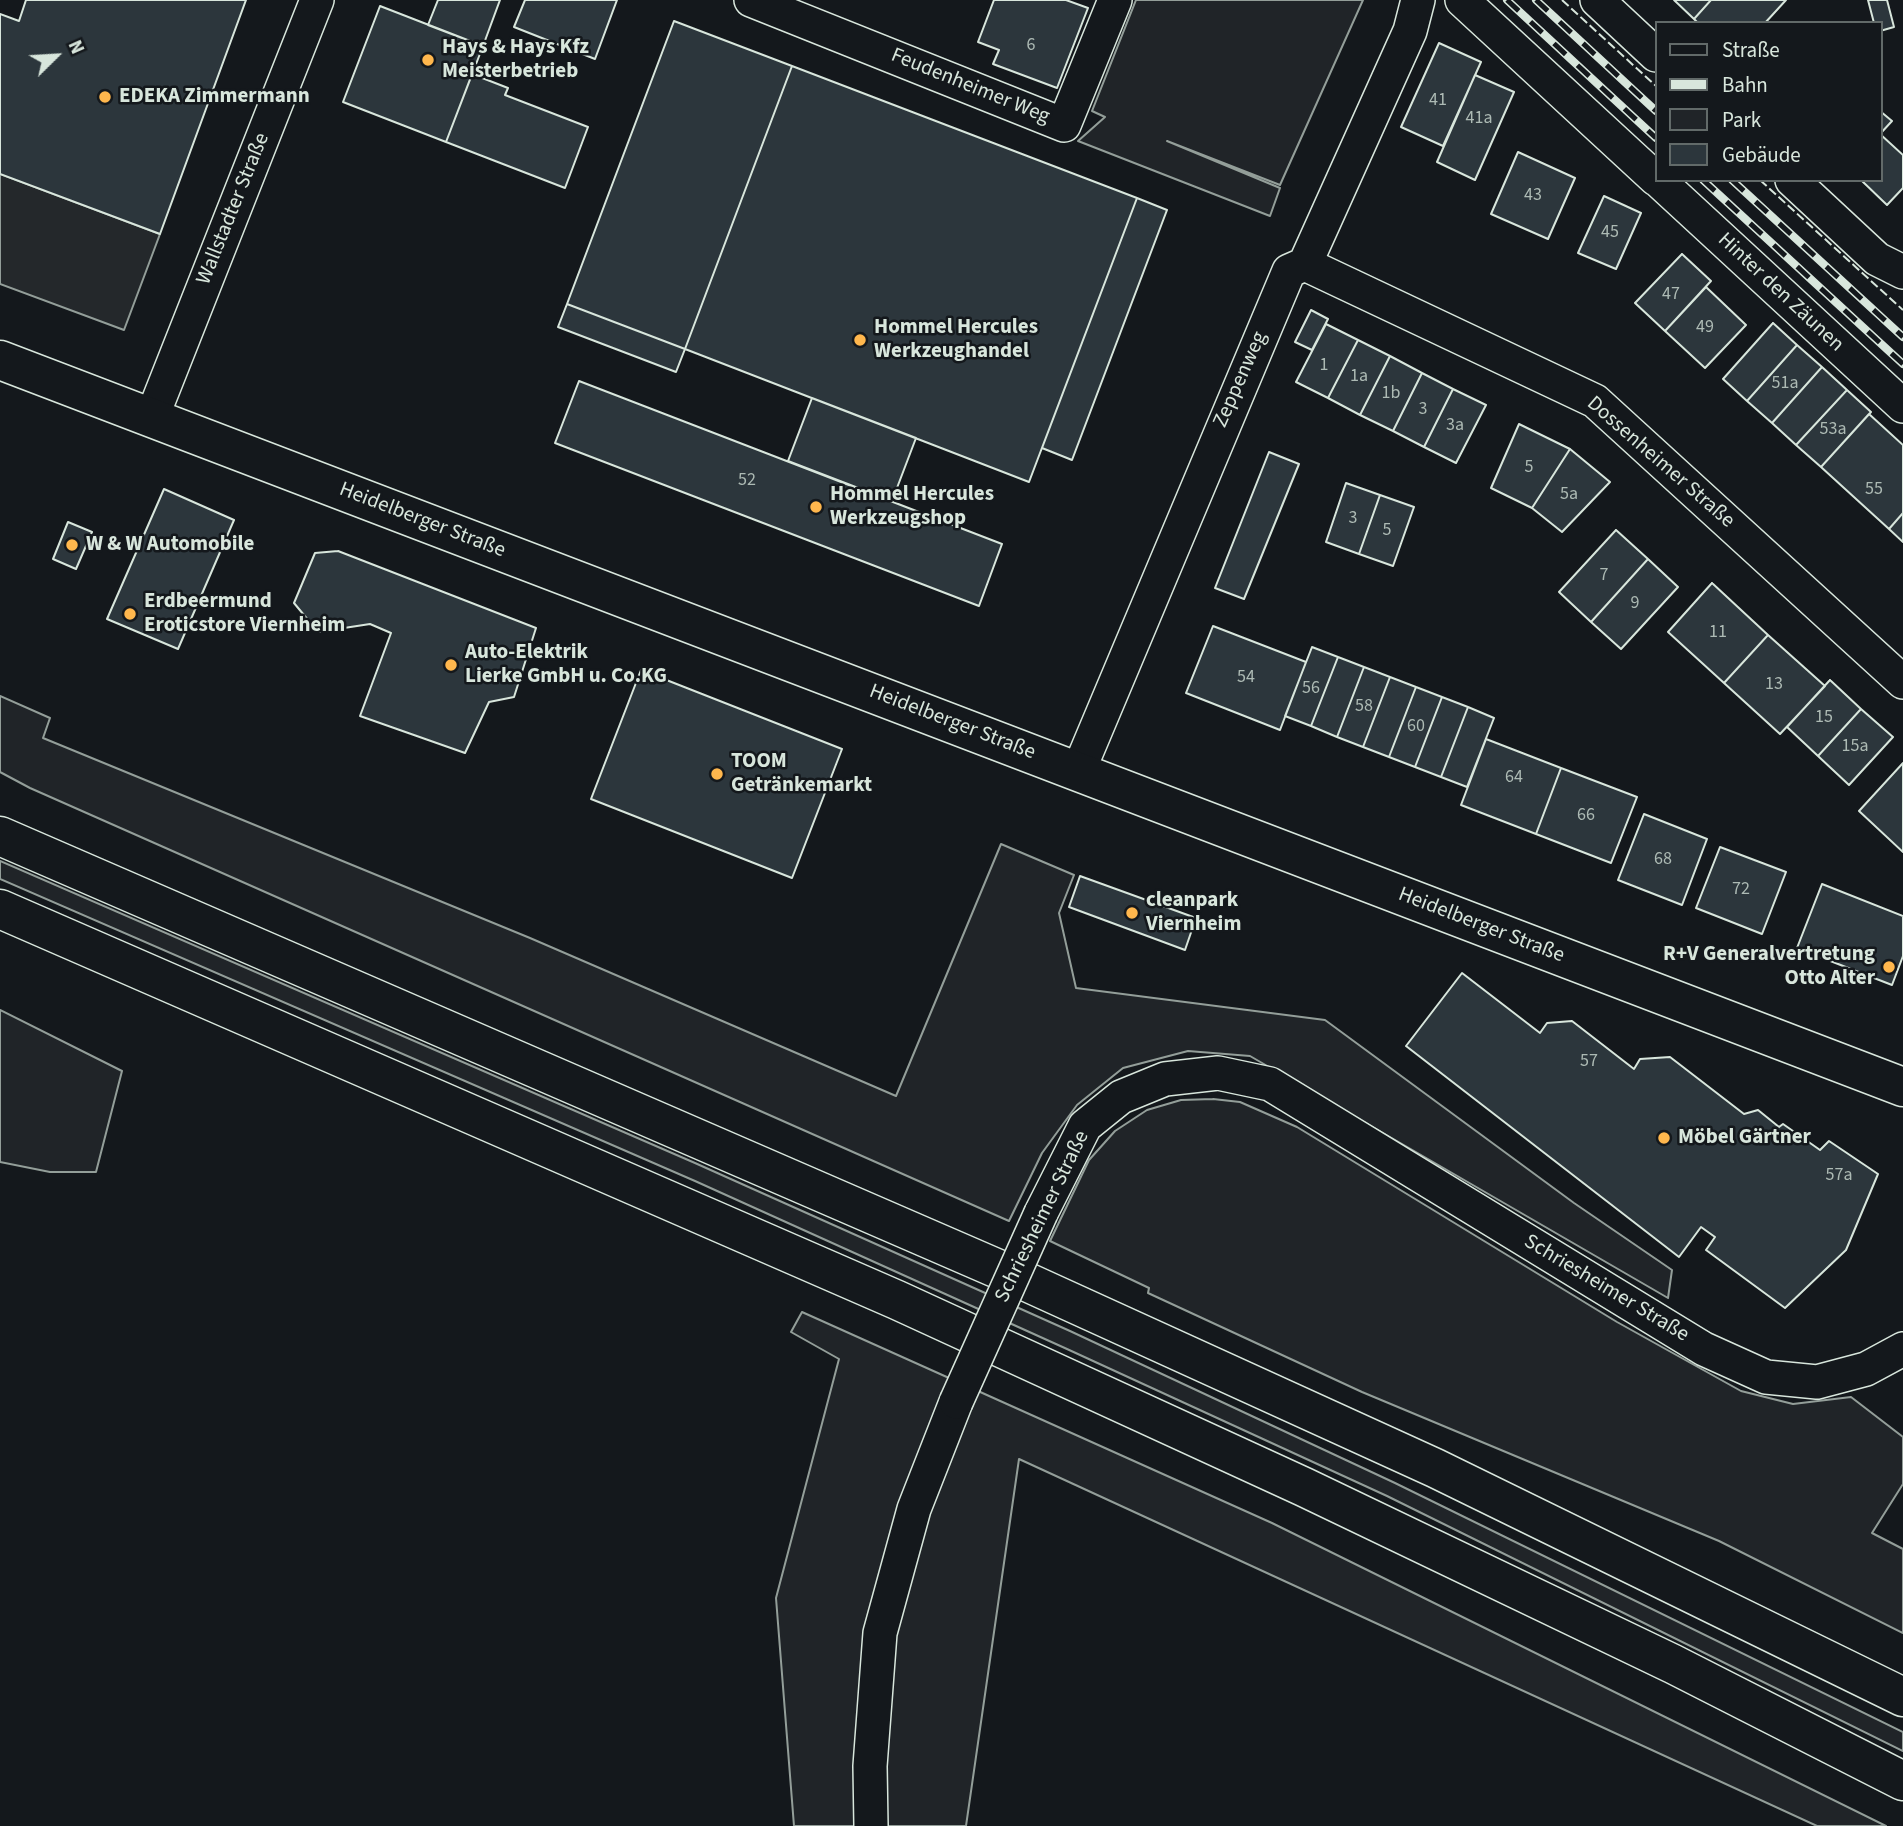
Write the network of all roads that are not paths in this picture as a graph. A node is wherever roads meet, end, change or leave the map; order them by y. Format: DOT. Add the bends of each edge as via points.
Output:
graph roads {
  1 [pos="317,0"];
  2 [pos="751,0"];
  3 [pos="1115,0"];
  4 [pos="1418,0"];
  5 [pos="1462,0"];
  6 [pos="1597,0"];
  7 [pos="1654,53"];
  8 [pos="1654,177"];
  9 [pos="1659,182"];
  10 [pos="1794,182"];
  11 [pos="1305,264"];
  12 [pos="1903,272"];
  13 [pos="0,360"];
  14 [pos="1903,406"];
  15 [pos="152,418"];
  16 [pos="1903,682"];
  17 [pos="1078,772"];
  18 [pos="0,835"];
  19 [pos="0,909"];
  20 [pos="1903,1087"];
  21 [pos="1903,1349"];
  22 [pos="1903,1697"];
  23 [pos="1903,1781"];
  24 [pos="871,1826"];
  1 -- 15 [label="street, Wallstadter Straße"];
  2 -- 3 [label="street, Feudenheimer Weg" via="1064,125"];
  4 -- 11 [label="street, Zeppenweg" via="1410,31"];
  5 -- 8 [label="street, Hinter den Zäunen"];
  6 -- 7 [label="street"];
  9 -- 14 [label="street, Hinter den Zäunen"];
  10 -- 12 [label="street" via="1877,259"];
  11 -- 16 [label="street, Dossenheimer Straße" via="1595,401"];
  11 -- 17 [label="street, Zeppenweg" via="1289,271"];
  13 -- 15 [label="main road, Heidelberger Straße"];
  15 -- 17 [label="main road, Heidelberger Straße"];
  17 -- 20 [label="main road, Heidelberger Straße"];
  18 -- 22 [label="main road" via="1005,1272 1447,1474"];
  19 -- 23 [label="main road" via="910,1306 1341,1504"];
  21 -- 24 [label="street, Schriesheimer Straße, bridge" via="1866,1369 1817,1382 1766,1377 1704,1349 1270,1084 1217,1073 1165,1079 1122,1097 1085,1126 956,1402 914,1508 880,1633 870,1766"];
}
